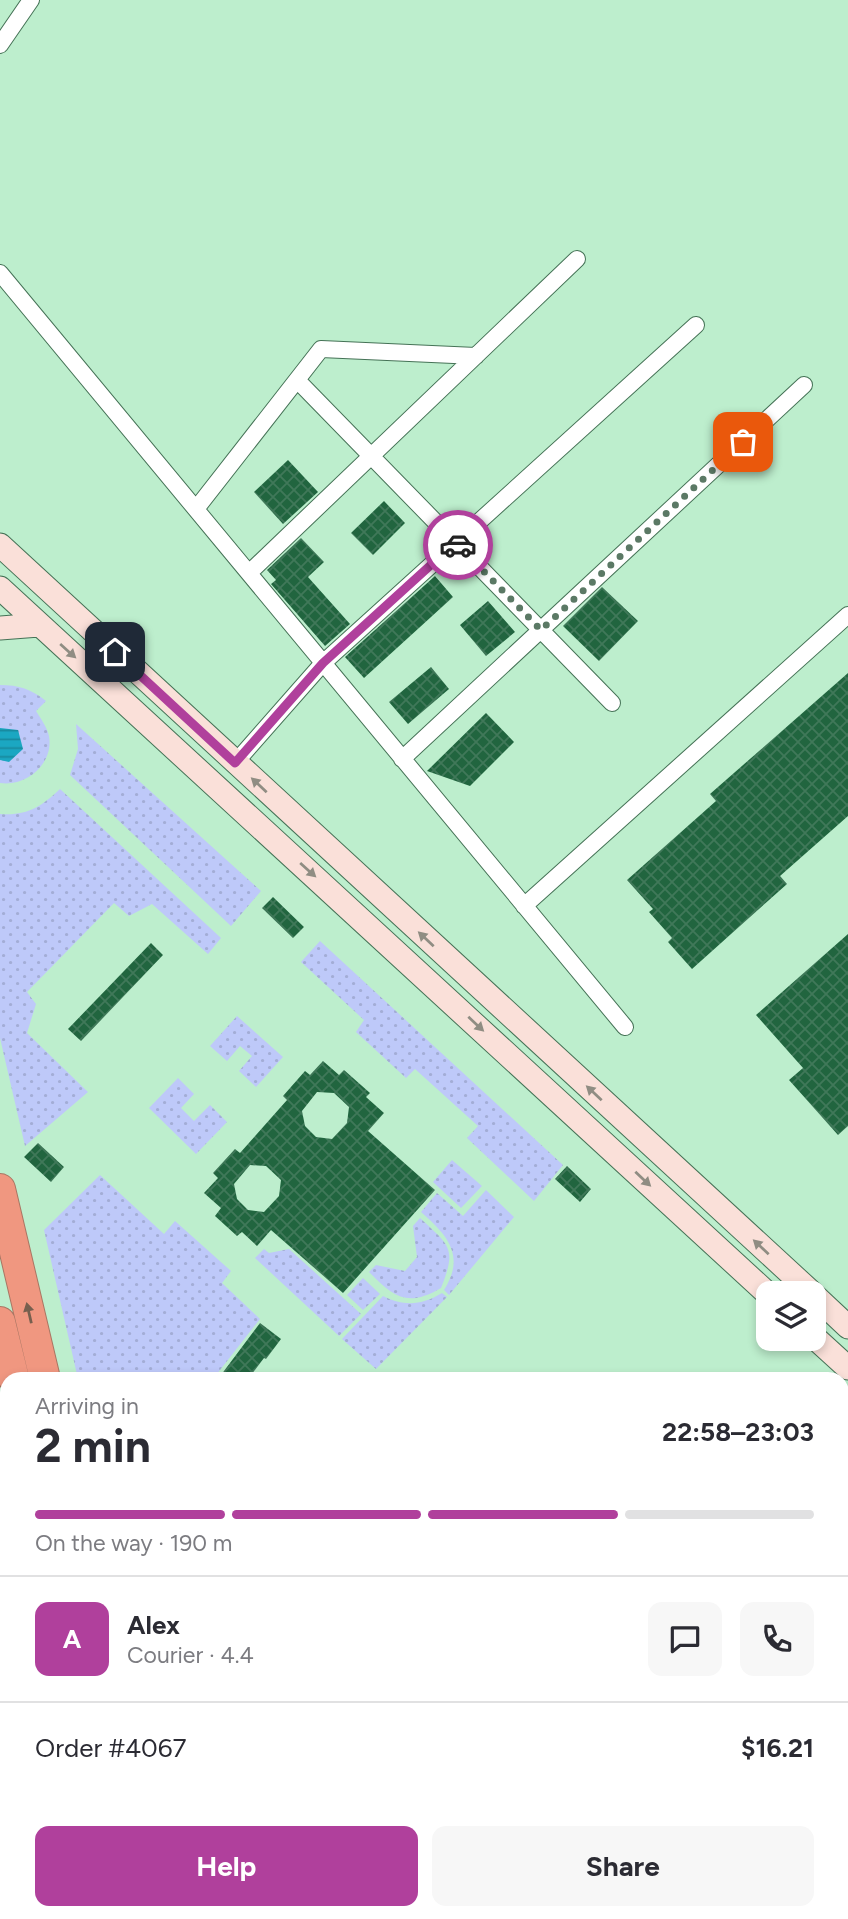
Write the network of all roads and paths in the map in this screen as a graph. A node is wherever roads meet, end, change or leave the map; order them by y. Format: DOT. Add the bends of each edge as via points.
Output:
graph roads {
  1 [pos="31,0"];
  2 [pos="0,45"];
  3 [pos="578,259"];
  4 [pos="0,273"];
  5 [pos="696,325"];
  6 [pos="475,356"];
  7 [pos="297,380"];
  8 [pos="804,385"];
  9 [pos="371,456"];
  10 [pos="196,509"];
  11 [pos="455,543"];
  12 [pos="0,545"];
  13 [pos="248,573"];
  14 [pos="0,588"];
  15 [pos="848,615"];
  16 [pos="39,625"];
  17 [pos="0,628"];
  18 [pos="541,630"];
  19 [pos="323,663"];
  20 [pos="612,703"];
  21 [pos="402,759"];
  22 [pos="235,763"];
  23 [pos="524,906"];
  24 [pos="625,1027"];
  25 [pos="0,1189"];
  26 [pos="799,1281"];
  27 [pos="756,1283"];
  28 [pos="826,1306"];
  29 [pos="0,1322"];
  30 [pos="848,1327"];
  31 [pos="826,1348"];
  32 [pos="848,1368"];
  33 [pos="12,1372"];
  34 [pos="43,1372"];
  1 -- 2 [label="street"];
  3 -- 6 [label="street"];
  4 -- 10 [label="street"];
  5 -- 11 [label="street"];
  6 -- 7 [label="street" via="321,349"];
  6 -- 9 [label="street"];
  7 -- 9 [label="street"];
  7 -- 10 [label="street"];
  8 -- 18 [label="street"];
  9 -- 11 [label="street"];
  9 -- 13 [label="street"];
  10 -- 13 [label="street"];
  11 -- 18 [label="street"];
  11 -- 19 [label="street"];
  12 -- 22 [label="main road"];
  13 -- 19 [label="street"];
  14 -- 16 [label="main road"];
  15 -- 23 [label="street"];
  16 -- 17 [label="main road"];
  16 -- 27 [label="main road, one-way"];
  18 -- 20 [label="street"];
  18 -- 21 [label="street"];
  19 -- 21 [label="street"];
  19 -- 22 [label="street"];
  21 -- 23 [label="street"];
  26 -- 22 [label="main road, one-way"];
  23 -- 24 [label="street"];
  34 -- 25 [label="highway, one-way"];
  28 -- 30 [label="main road"];
  29 -- 33 [label="highway"];
  31 -- 32 [label="main road"];
}
